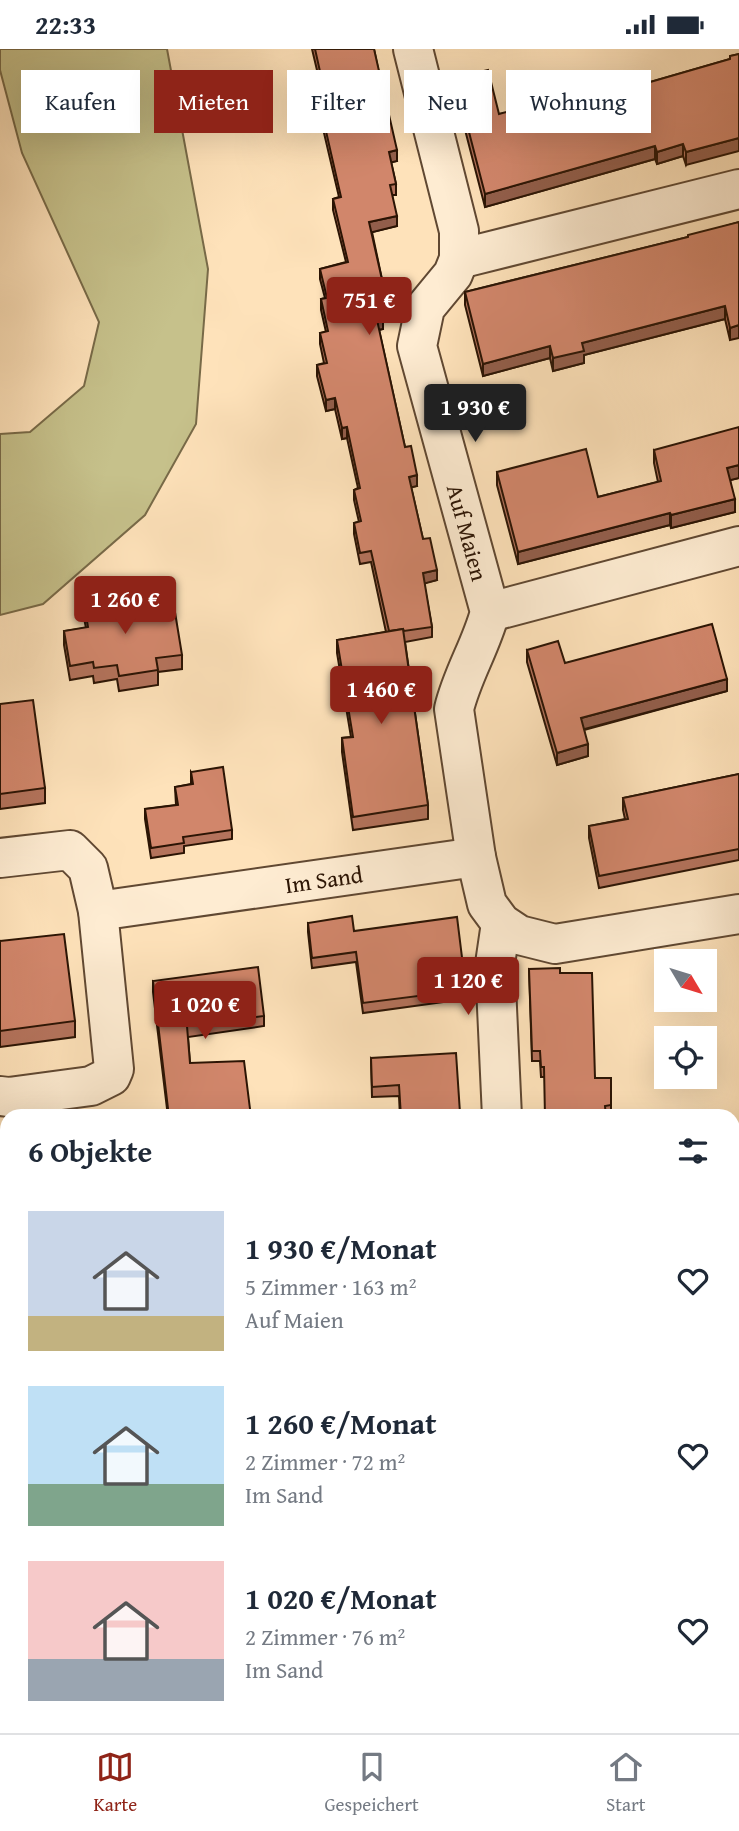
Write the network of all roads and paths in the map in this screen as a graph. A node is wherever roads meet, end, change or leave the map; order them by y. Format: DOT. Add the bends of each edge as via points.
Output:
graph roads {
  1 [pos="412,49"];
  2 [pos="739,190"];
  3 [pos="458,259"];
  4 [pos="739,546"];
  5 [pos="490,612"];
  6 [pos="476,857"];
  7 [pos="0,858"];
  8 [pos="98,911"];
  9 [pos="739,914"];
  10 [pos="501,923"];
  11 [pos="0,1096"];
  12 [pos="502,1109"];
  1 -- 3 [label="street" via="459,231"];
  2 -- 3 [label="street"];
  3 -- 5 [label="street, Auf Maien" via="453,274 425,308 417,346"];
  4 -- 5 [label="street, Auf Maien"];
  5 -- 6 [label="street, Auf Maien" via="485,633 459,685 454,709"];
  6 -- 8 [label="street, Im Sand"];
  6 -- 10 [label="street" via="487,904"];
  7 -- 8 [label="street" via="70,849 88,868"];
  8 -- 11 [label="street" via="114,1069 111,1076 91,1086"];
  9 -- 10 [label="street" via="555,944 519,935"];
  10 -- 12 [label="street" via="495,964"];
}
